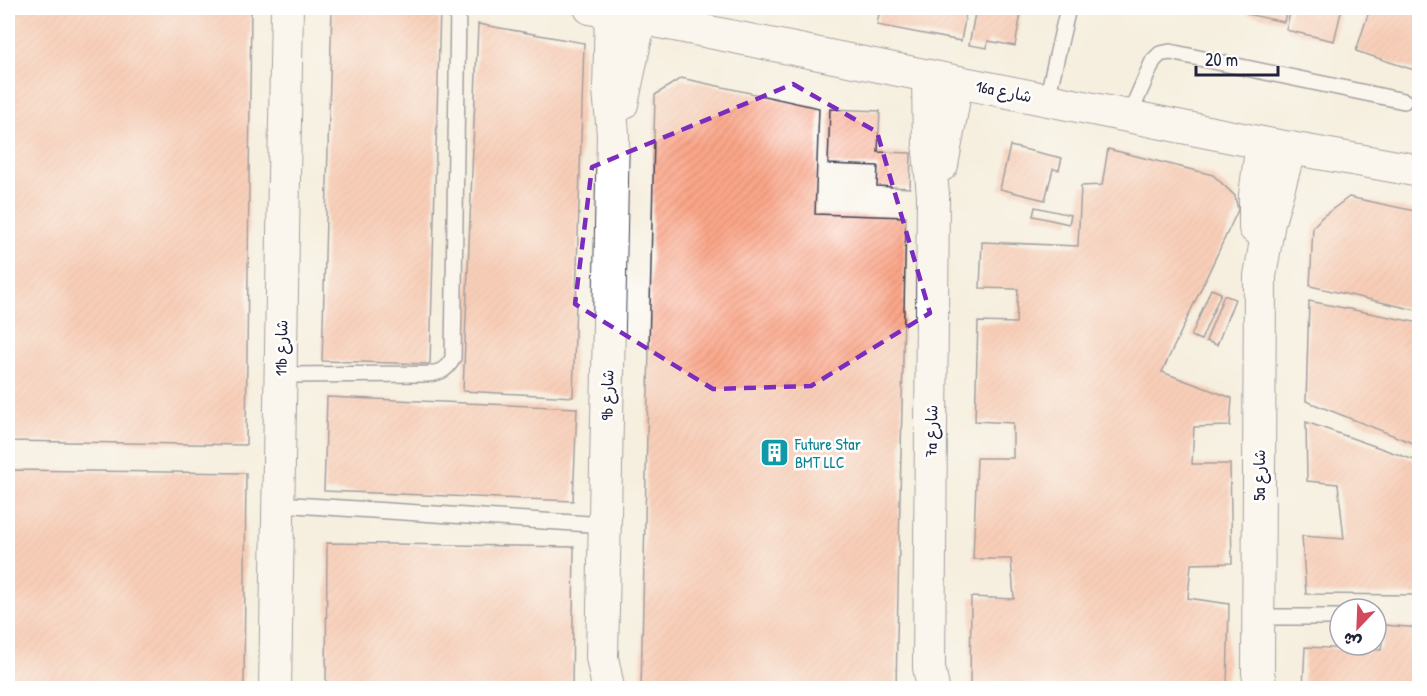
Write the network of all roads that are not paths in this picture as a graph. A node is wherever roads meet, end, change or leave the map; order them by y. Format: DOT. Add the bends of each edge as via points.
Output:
graph roads {
  1 [pos="287,8"];
  2 [pos="458,8"];
  3 [pos="1068,8"];
  4 [pos="613,12"];
  5 [pos="943,79"];
  6 [pos="1047,99"];
  7 [pos="1404,101"];
  8 [pos="1129,116"];
  9 [pos="1276,145"];
  10 [pos="1419,171"];
  11 [pos="281,375"];
  12 [pos="279,504"];
  13 [pos="605,525"];
  14 [pos="1259,617"];
  15 [pos="1328,617"];
  16 [pos="602,657"];
  17 [pos="928,681"];
  18 [pos="1258,683"];
  19 [pos="275,688"];
  20 [pos="594,688"];
  21 [pos="608,688"];
  1 -- 11 [label="street, 11b شارع"];
  2 -- 11 [label="lane" via="453,358 439,373"];
  3 -- 6 [label="lane"];
  4 -- 5 [label="street, 16a شارع"];
  4 -- 13 [label="street, 9b شارع"];
  5 -- 6 [label="street, 16a شارع"];
  5 -- 17 [label="street, 7a شارع" via="929,152 933,195"];
  6 -- 8 [label="street, 16a شارع"];
  7 -- 8 [label="lane" via="1170,52 1153,61"];
  8 -- 9 [label="street, 16a شارع"];
  9 -- 10 [label="street, 16a شارع"];
  9 -- 14 [label="street, 5a شارع" via="1255,195 1254,215 1260,276"];
  11 -- 12 [label="street, 11b شارع"];
  12 -- 13 [label="lane"];
  12 -- 19 [label="street, 11b شارع"];
  13 -- 16 [label="street, 9b شارع"];
  14 -- 15 [label="lane"];
  14 -- 18 [label="street, 5a شارع"];
  16 -- 20 [label="street, 9b شارع"];
  16 -- 21 [label="street, 9b شارع"];
}
